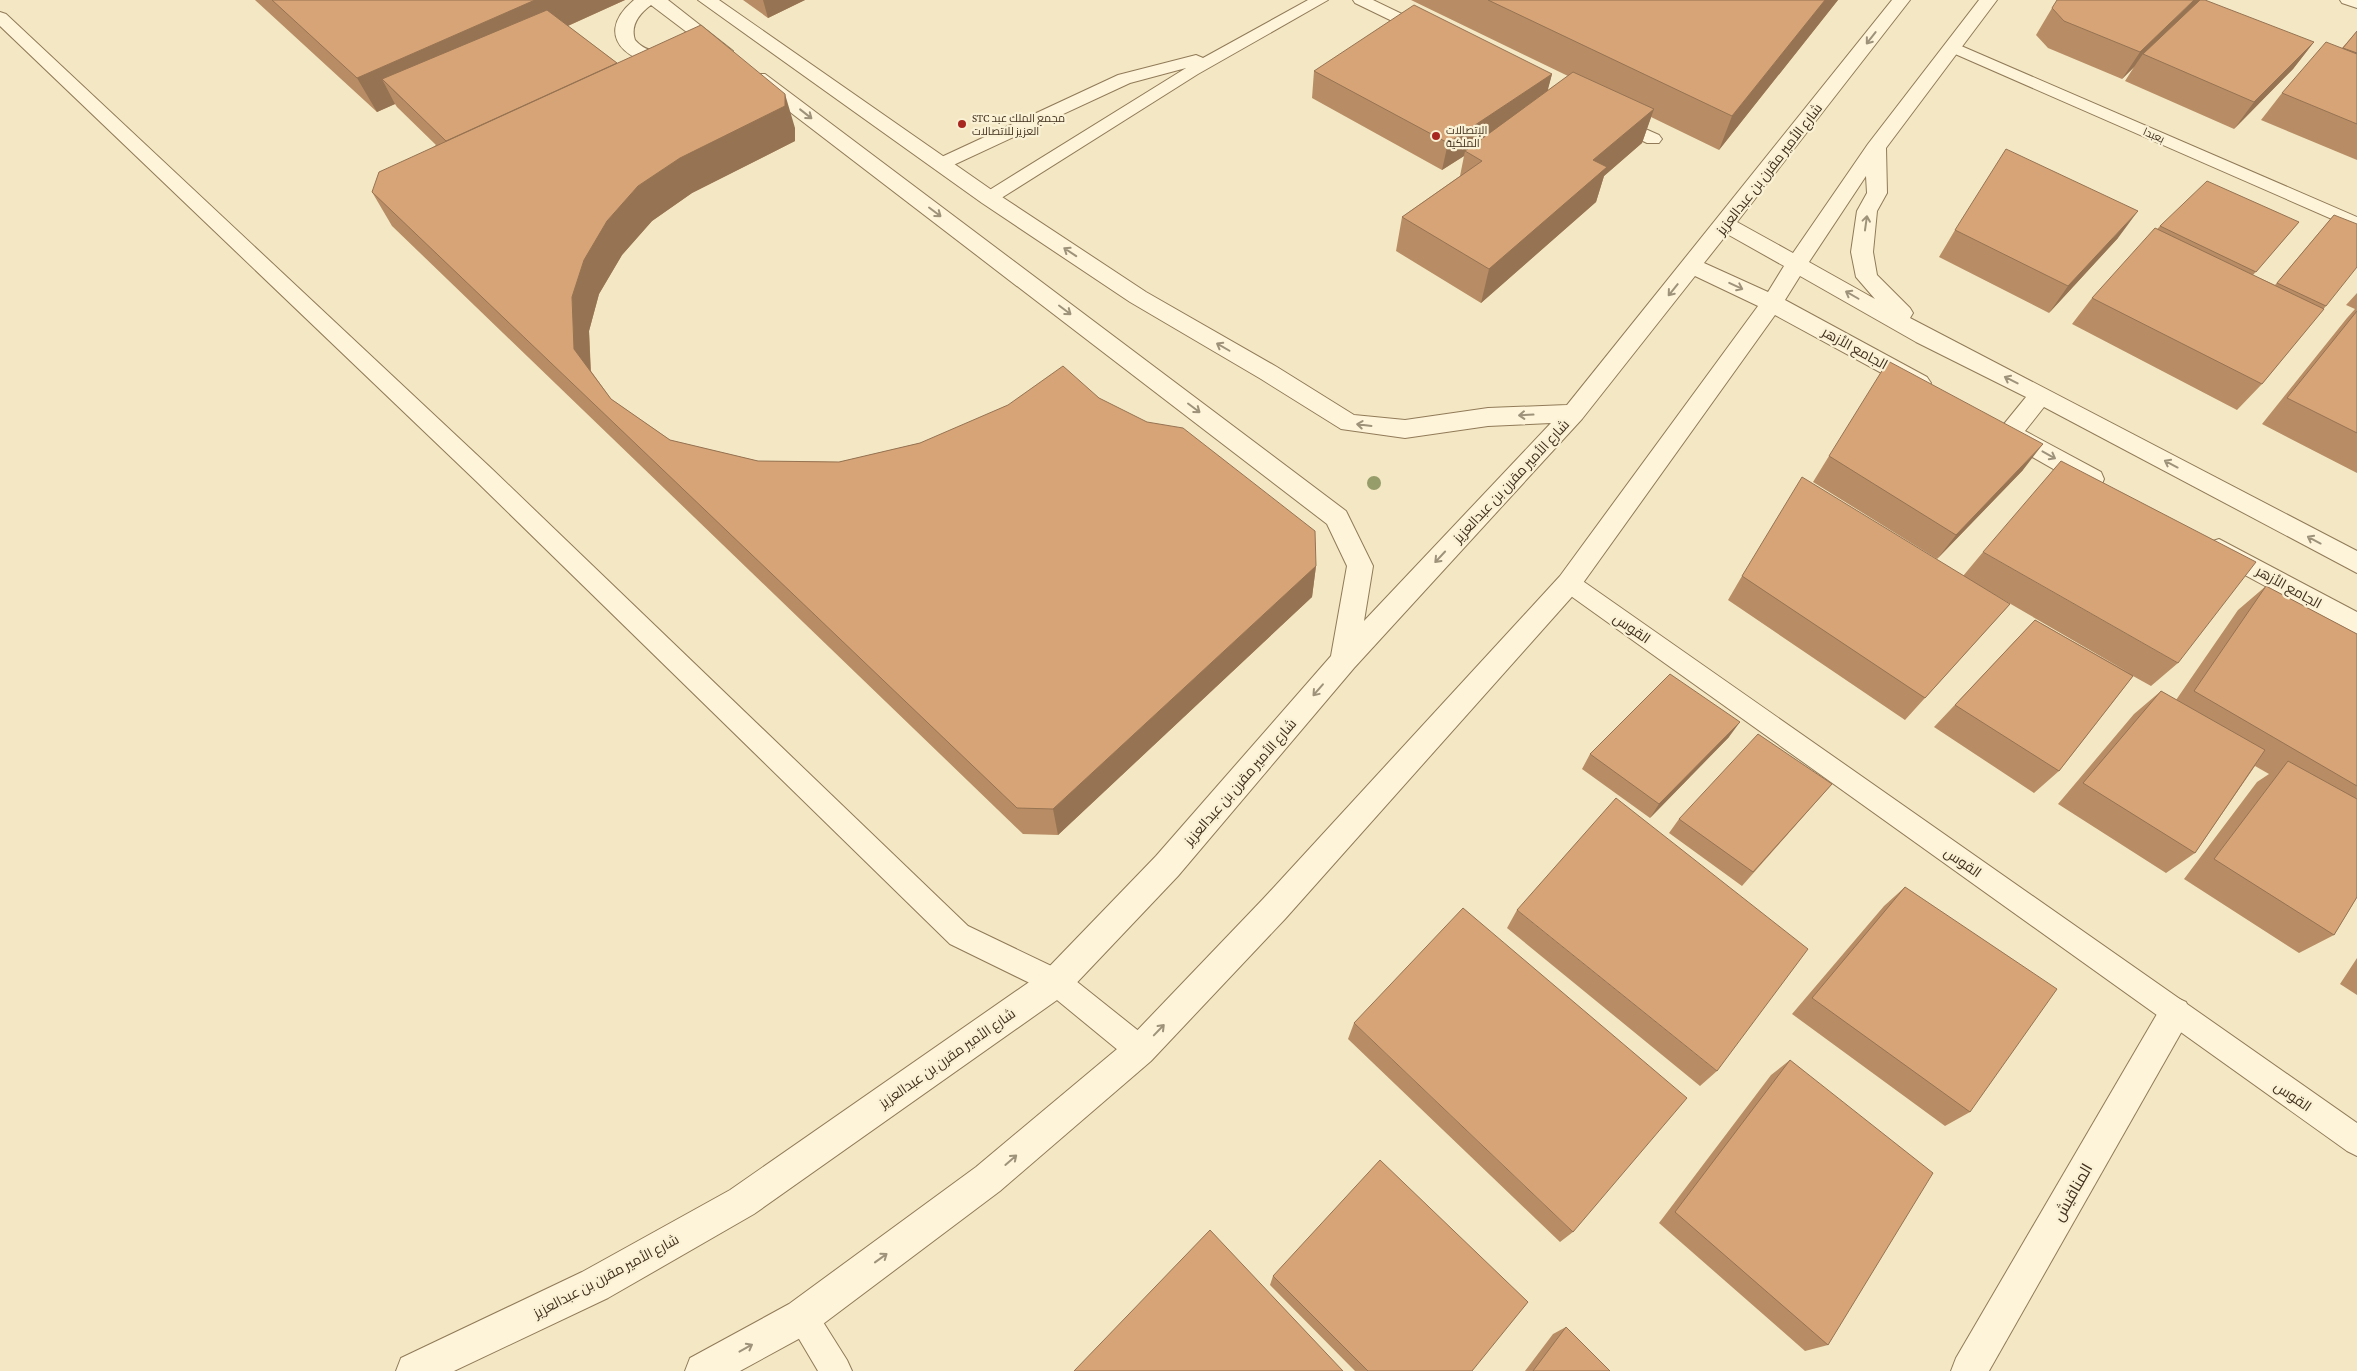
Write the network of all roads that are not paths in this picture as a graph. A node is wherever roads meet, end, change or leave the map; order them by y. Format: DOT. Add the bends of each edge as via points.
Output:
graph roads {
  1 [pos="645,0"];
  2 [pos="656,0"];
  3 [pos="707,0"];
  4 [pos="1320,0"];
  5 [pos="1361,0"];
  6 [pos="1901,0"];
  7 [pos="1988,0"];
  8 [pos="2348,0"];
  9 [pos="2357,3"];
  10 [pos="0,17"];
  11 [pos="1441,38"];
  12 [pos="1952,47"];
  13 [pos="724,51"];
  14 [pos="1222,54"];
  15 [pos="1600,114"];
  16 [pos="1653,139"];
  17 [pos="1876,149"];
  18 [pos="941,164"];
  19 [pos="989,198"];
  20 [pos="1725,224"];
  21 [pos="2357,224"];
  22 [pos="1796,263"];
  23 [pos="1692,266"];
  24 [pos="1772,303"];
  25 [pos="1924,336"];
  26 [pos="1936,393"];
  27 [pos="2041,395"];
  28 [pos="1574,413"];
  29 [pos="1986,420"];
  30 [pos="2010,434"];
  31 [pos="2114,491"];
  32 [pos="2201,539"];
  33 [pos="2357,563"];
  34 [pos="1568,583"];
  35 [pos="2357,625"];
  36 [pos="1344,660"];
  37 [pos="1056,982"];
  38 [pos="2175,1013"];
  39 [pos="1140,1050"];
  40 [pos="2357,1141"];
  41 [pos="802,1317"];
  42 [pos="414,1371"];
  43 [pos="703,1371"];
  44 [pos="836,1371"];
  45 [pos="1969,1371"];
  1 -- 13 [label="street" via="625,21 623,35 628,46 642,55 685,57"];
  2 -- 13 [label="street"];
  3 -- 18 [label="street"];
  4 -- 14 [label="lane"];
  5 -- 11 [label="lane"];
  6 -- 20 [label="street, شارع الأمير مقرن بن عبدالعزيز, one-way"];
  7 -- 12 [label="street"];
  8 -- 9 [label="lane"];
  10 -- 37 [label="lane" via="484,474 959,935"];
  12 -- 17 [label="street"];
  12 -- 21 [label="lane, بعبدا"];
  13 -- 36 [label="street, one-way" via="1337,518 1360,566"];
  14 -- 18 [label="lane" via="1124,79"];
  14 -- 19 [label="lane"];
  15 -- 16 [label="lane"];
  17 -- 22 [label="street"];
  25 -- 17 [label="street, one-way" via="1867,277 1862,252 1868,211 1877,193"];
  18 -- 19 [label="street"];
  28 -- 19 [label="street, one-way" via="1488,417 1405,429 1350,423 1138,298"];
  20 -- 22 [label="street"];
  20 -- 23 [label="street, شارع الأمير مقرن بن عبدالعزيز"];
  22 -- 24 [label="street"];
  25 -- 22 [label="street, one-way"];
  23 -- 24 [label="street, الجامع الأزهر, one-way"];
  23 -- 28 [label="street, شارع الأمير مقرن بن عبدالعزيز, one-way"];
  24 -- 26 [label="street, الجامع الأزهر"];
  24 -- 34 [label="street"];
  27 -- 25 [label="street, one-way"];
  27 -- 30 [label="street"];
  33 -- 27 [label="street, one-way"];
  28 -- 36 [label="street, شارع الأمير مقرن بن عبدالعزيز, one-way"];
  29 -- 30 [label="street"];
  30 -- 31 [label="street, one-way"];
  32 -- 35 [label="street, الجامع الأزهر"];
  34 -- 38 [label="lane, القوس"];
  39 -- 34 [label="street, one-way" via="1274,909"];
  36 -- 37 [label="street, شارع الأمير مقرن بن عبدالعزيز, one-way" via="1167,866"];
  37 -- 39 [label="lane"];
  37 -- 42 [label="street, شارع الأمير مقرن بن عبدالعزيز" via="742,1202 595,1285"];
  38 -- 40 [label="lane, القوس"];
  38 -- 45 [label="street, المناقيش"];
  41 -- 39 [label="street, one-way" via="988,1179"];
  43 -- 41 [label="street, one-way"];
  41 -- 44 [label="lane"];
}
